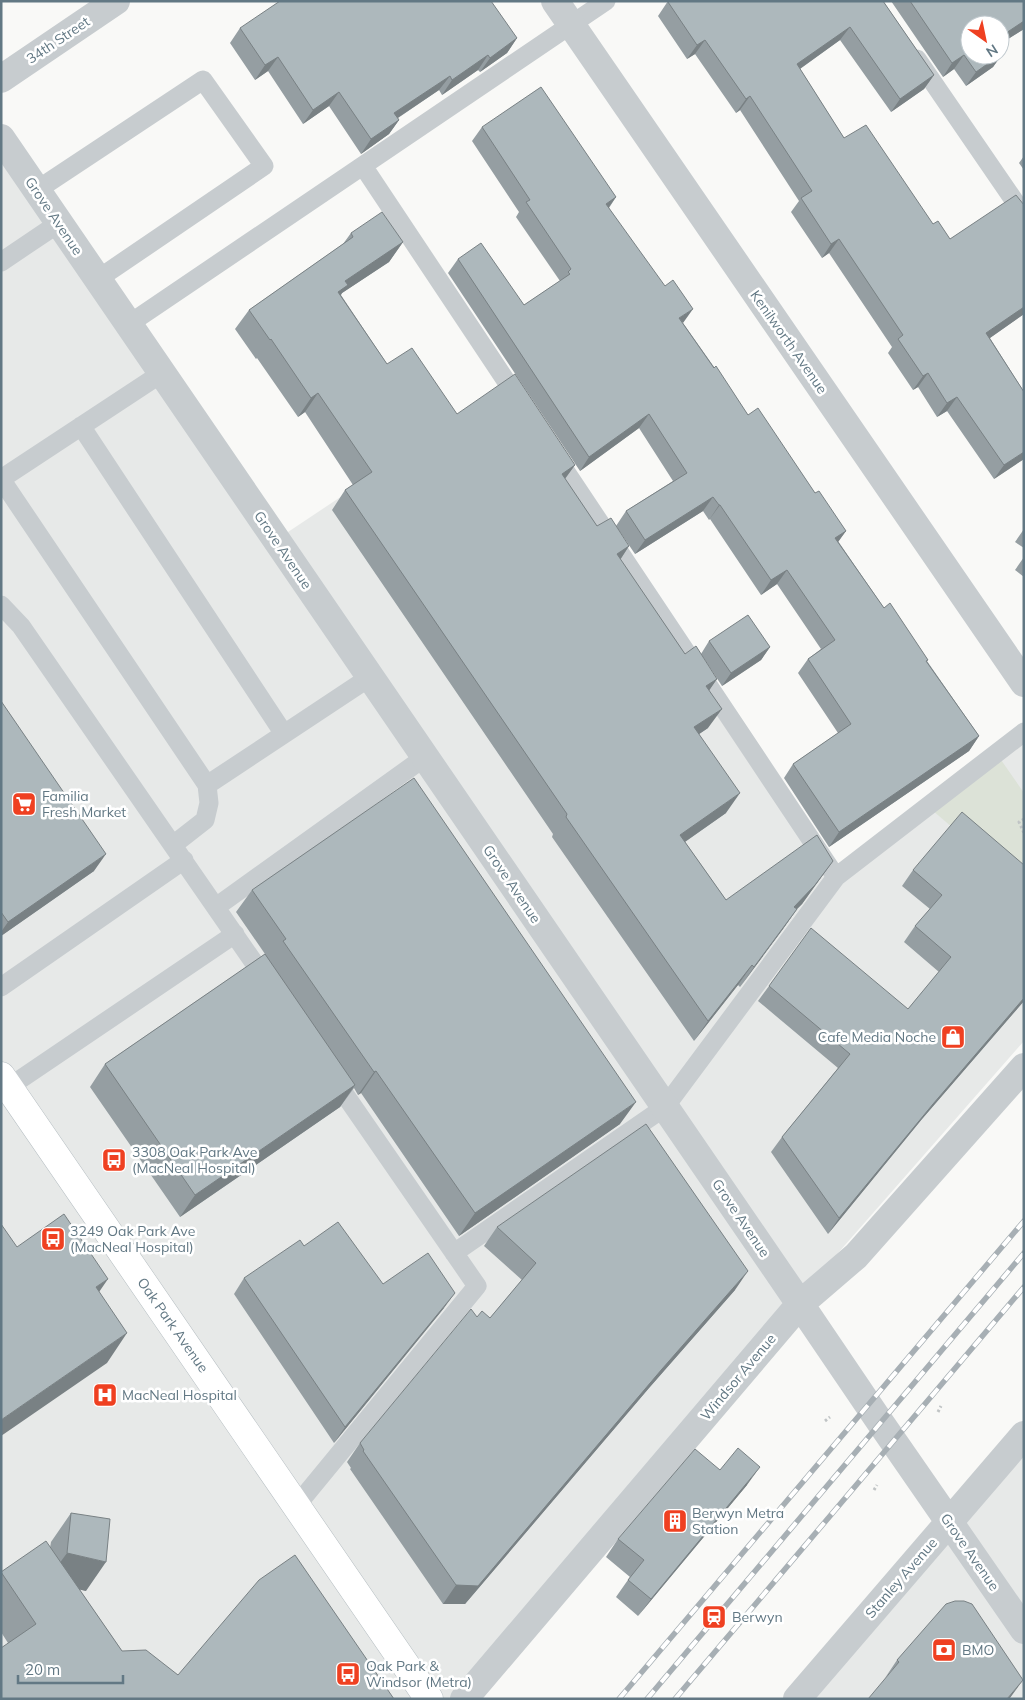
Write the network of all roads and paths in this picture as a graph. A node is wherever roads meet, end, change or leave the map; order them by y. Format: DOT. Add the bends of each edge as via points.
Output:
graph roads {
  1 [pos="116,1"];
  2 [pos="555,1"];
  3 [pos="606,1"];
  4 [pos="571,25"];
  5 [pos="905,42"];
  6 [pos="1,79"];
  7 [pos="1,138"];
  8 [pos="363,166"];
  9 [pos="37,190"];
  10 [pos="1024,215"];
  11 [pos="59,223"];
  12 [pos="1,262"];
  13 [pos="98,279"];
  14 [pos="129,324"];
  15 [pos="162,373"];
  16 [pos="528,414"];
  17 [pos="81,426"];
  18 [pos="544,439"];
  19 [pos="1,605"];
  20 [pos="1021,673"];
  21 [pos="370,677"];
  22 [pos="1024,732"];
  23 [pos="284,734"];
  24 [pos="425,757"];
  25 [pos="208,784"];
  26 [pos="1024,819"];
  27 [pos="1024,833"];
  28 [pos="179,853"];
  29 [pos="836,877"];
  30 [pos="216,907"];
  31 [pos="234,934"];
  32 [pos="1,987"];
  33 [pos="280,999"];
  34 [pos="324,1065"];
  35 [pos="1024,1067"];
  36 [pos="5,1082"];
  37 [pos="665,1107"];
  38 [pos="454,1253"];
  39 [pos="800,1304"];
  40 [pos="941,1406"];
  41 [pos="938,1412"];
  42 [pos="830,1417"];
  43 [pos="825,1421"];
  44 [pos="1024,1435"];
  45 [pos="877,1485"];
  46 [pos="874,1490"];
  47 [pos="296,1505"];
  48 [pos="950,1522"];
  49 [pos="1024,1630"];
  50 [pos="429,1699"];
  51 [pos="464,1699"];
  52 [pos="797,1699"];
  1 -- 6 [label="street, 34th Street"];
  2 -- 4 [label="street, Kenilworth Avenue"];
  3 -- 4 [label="lane"];
  4 -- 8 [label="lane"];
  4 -- 20 [label="street, Kenilworth Avenue"];
  5 -- 10 [label="lane"];
  7 -- 9 [label="street, Grove Avenue"];
  8 -- 14 [label="lane"];
  8 -- 16 [label="lane"];
  9 -- 11 [label="street, Grove Avenue"];
  9 -- 13 [label="lane" via="203,80 264,166"];
  11 -- 12 [label="lane"];
  11 -- 13 [label="street, Grove Avenue"];
  13 -- 14 [label="street, Grove Avenue"];
  14 -- 15 [label="street, Grove Avenue"];
  15 -- 17 [label="lane"];
  15 -- 21 [label="street, Grove Avenue"];
  17 -- 23 [label="lane"];
  17 -- 25 [label="lane" via="1,479"];
  18 -- 29 [label="lane"];
  19 -- 28 [label="lane" via="21,626"];
  21 -- 23 [label="lane"];
  21 -- 24 [label="street, Grove Avenue"];
  22 -- 29 [label="lane"];
  23 -- 25 [label="lane"];
  24 -- 30 [label="lane"];
  24 -- 37 [label="street, Grove Avenue"];
  25 -- 28 [label="lane" via="209,803 205,820"];
  26 -- 27 [label="path" via="1019,822"];
  28 -- 30 [label="lane"];
  28 -- 32 [label="lane"];
  29 -- 37 [label="lane"];
  30 -- 31 [label="lane"];
  31 -- 33 [label="lane"];
  31 -- 36 [label="lane"];
  34 -- 38 [label="lane"];
  35 -- 39 [label="street, Windsor Avenue" via="856,1256"];
  36 -- 47 [label="street, Oak Park Avenue"];
  37 -- 38 [label="lane"];
  37 -- 39 [label="street, Grove Avenue"];
  38 -- 47 [label="lane" via="477,1286"];
  39 -- 48 [label="street, Grove Avenue"];
  39 -- 51 [label="street, Windsor Avenue"];
  40 -- 41 [label="path"];
  42 -- 43 [label="path"];
  44 -- 48 [label="street, Stanley Avenue"];
  45 -- 46 [label="path"];
  47 -- 50 [label="street, Oak Park Avenue"];
  48 -- 49 [label="street, Grove Avenue"];
  48 -- 52 [label="street, Stanley Avenue"];
}
